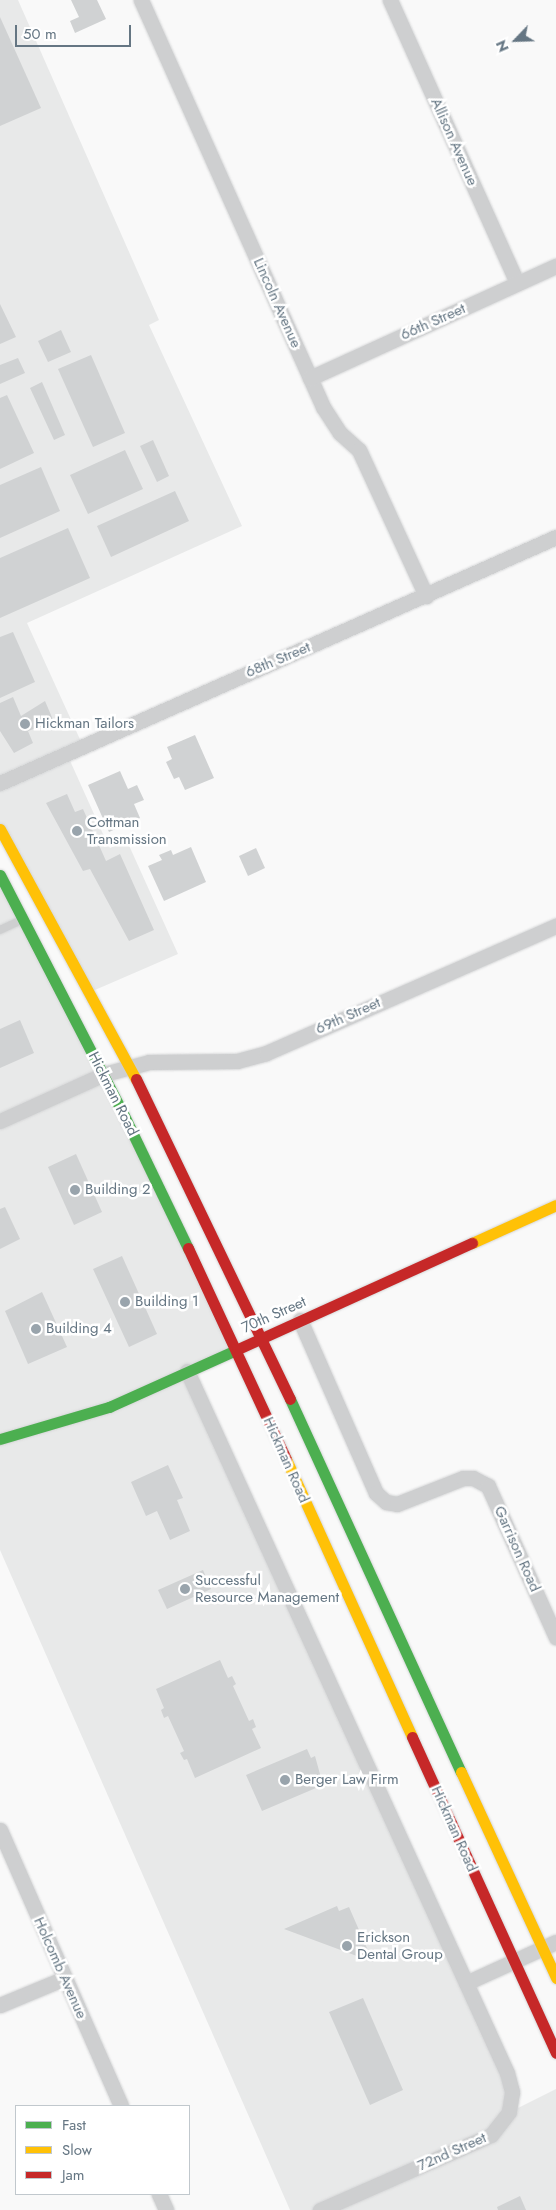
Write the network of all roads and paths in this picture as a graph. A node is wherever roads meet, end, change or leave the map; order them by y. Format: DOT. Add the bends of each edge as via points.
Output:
graph roads {
  1 [pos="141,0"];
  2 [pos="390,0"];
  3 [pos="556,266"];
  4 [pos="517,283"];
  5 [pos="310,378"];
  6 [pos="556,536"];
  7 [pos="426,596"];
  8 [pos="0,783"];
  9 [pos="0,829"];
  10 [pos="0,875"];
  11 [pos="23,919"];
  12 [pos="556,926"];
  13 [pos="0,930"];
  14 [pos="130,1067"];
  15 [pos="104,1074"];
  16 [pos="0,1120"];
  17 [pos="556,1205"];
  18 [pos="300,1320"];
  19 [pos="262,1338"];
  20 [pos="236,1349"];
  21 [pos="187,1371"];
  22 [pos="0,1439"];
  23 [pos="556,1637"];
  24 [pos="0,1830"];
  25 [pos="549,1945"];
  26 [pos="514,1960"];
  27 [pos="65,1978"];
  28 [pos="556,1978"];
  29 [pos="466,1983"];
  30 [pos="0,2005"];
  31 [pos="556,2053"];
  32 [pos="121,2105"];
  33 [pos="159,2195"];
  34 [pos="166,2210"];
  35 [pos="320,2210"];
  1 -- 5 [label="street, Lincoln Avenue"];
  2 -- 4 [label="street, Allison Avenue"];
  3 -- 4 [label="street, 66th Street"];
  4 -- 5 [label="street, 66th Street"];
  5 -- 7 [label="street, Lincoln Avenue" via="340,433 359,450"];
  6 -- 7 [label="street, 68th Street"];
  7 -- 8 [label="street, 68th Street"];
  9 -- 14 [label="main road, Hickman Road"];
  10 -- 11 [label="main road, Hickman Road"];
  11 -- 13 [label="lane"];
  11 -- 15 [label="main road, Hickman Road"];
  12 -- 14 [label="street, 69th Street" via="266,1053 236,1061 149,1062"];
  14 -- 15 [label="street, 69th Street"];
  14 -- 19 [label="main road, Hickman Road"];
  15 -- 16 [label="street, 69th Street"];
  15 -- 20 [label="main road, Hickman Road"];
  17 -- 18 [label="main road, 70th Street"];
  18 -- 19 [label="main road, 70th Street"];
  18 -- 23 [label="street, Garrison Road" via="381,1497 396,1504 463,1478 473,1478 488,1486"];
  19 -- 20 [label="main road, 70th Street"];
  19 -- 25 [label="main road, Hickman Road"];
  20 -- 21 [label="main road, 70th Street"];
  20 -- 26 [label="main road, Hickman Road"];
  21 -- 22 [label="main road, 70th Street" via="109,1407"];
  21 -- 29 [label="street, 72nd Street"];
  24 -- 27 [label="street, Holcomb Avenue"];
  25 -- 26 [label="street"];
  25 -- 28 [label="main road, Hickman Road"];
  26 -- 29 [label="street"];
  26 -- 31 [label="main road, Hickman Road"];
  27 -- 30 [label="street"];
  27 -- 32 [label="street, Holcomb Avenue"];
  29 -- 35 [label="street, 72nd Street" via="507,2073 512,2092 509,2112 491,2135"];
  33 -- 34 [label="street"];
}
